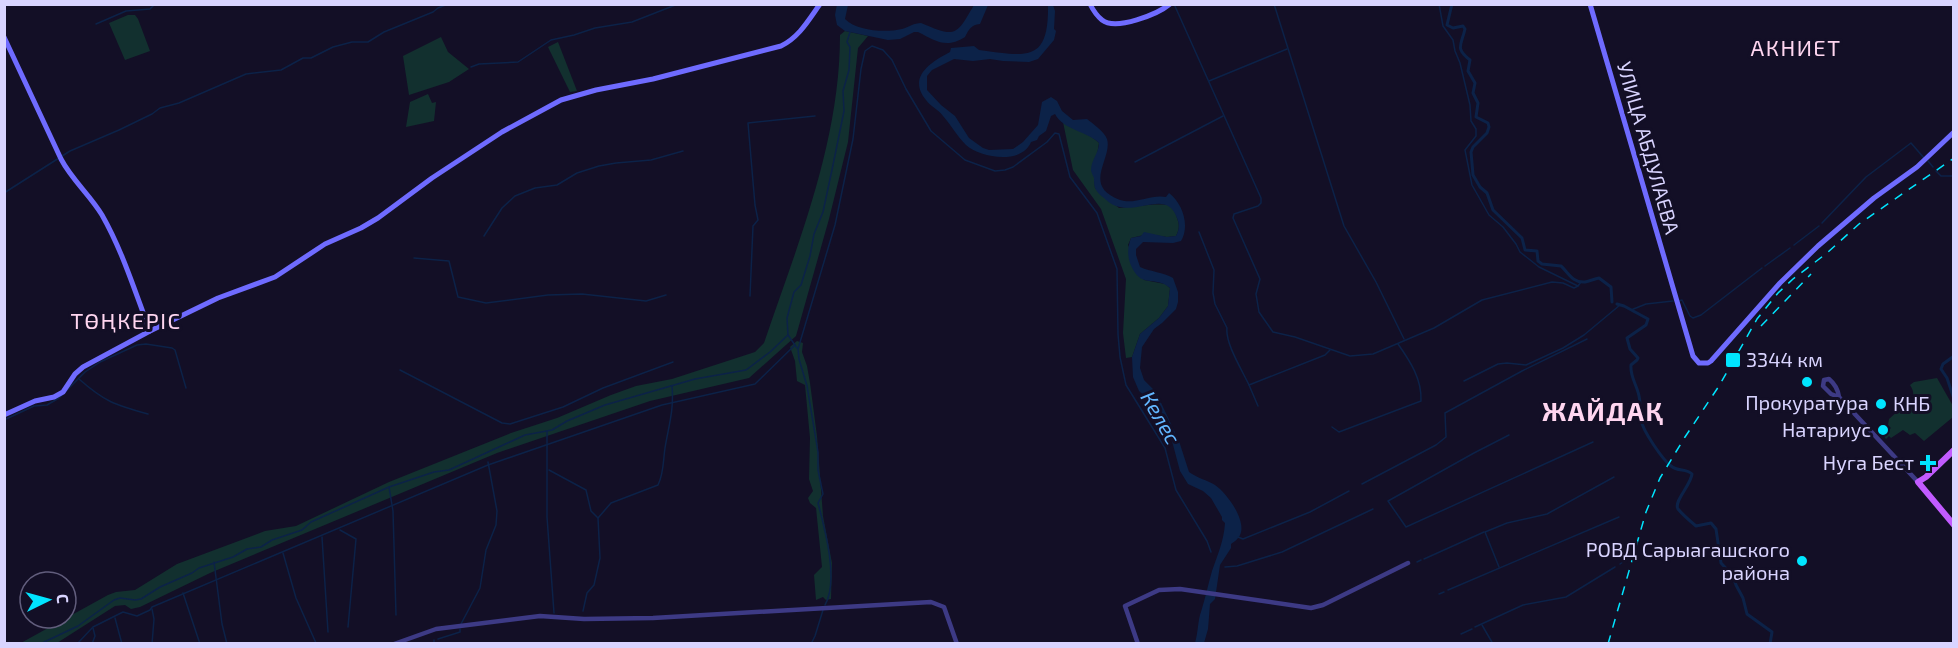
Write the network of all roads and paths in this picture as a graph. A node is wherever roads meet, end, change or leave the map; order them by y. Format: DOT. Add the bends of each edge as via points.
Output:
graph roads {
  1 [pos="820,4"];
  2 [pos="1090,4"];
  3 [pos="1170,4"];
  4 [pos="1590,4"];
  5 [pos="4,37"];
  6 [pos="1953,132"];
  7 [pos="150,331"];
  8 [pos="1837,388"];
  9 [pos="1831,394"];
  10 [pos="1839,397"];
  11 [pos="4,415"];
  12 [pos="1953,450"];
  13 [pos="1918,483"];
  14 [pos="1953,525"];
  15 [pos="1408,563"];
  16 [pos="394,644"];
  17 [pos="957,644"];
  18 [pos="1138,644"];
  1 -- 7 [label="main road" via="794,38 781,46 561,100 502,132 378,218 325,244 275,277 218,298"];
  2 -- 3 [label="main road" via="1101,20 1114,24 1148,16"];
  4 -- 6 [label="main road, УЛИЦА АБДУЛАЕВА" via="1693,356 1699,363 1708,363 1818,246"];
  5 -- 7 [label="main road" via="66,169 92,199 123,256"];
  7 -- 11 [label="main road" via="83,367 63,392"];
  8 -- 9 [label="street"];
  8 -- 9 [label="street" via="1830,380 1824,380 1823,386"];
  8 -- 10 [label="street"];
  9 -- 10 [label="street"];
  10 -- 13 [label="street"];
  12 -- 13 [label="main road"];
  13 -- 14 [label="main road"];
  15 -- 18 [label="street" via="1311,608 1199,591 1159,590 1125,606"];
  16 -- 17 [label="street" via="436,629 540,616 653,618 931,602 944,607"];
}
